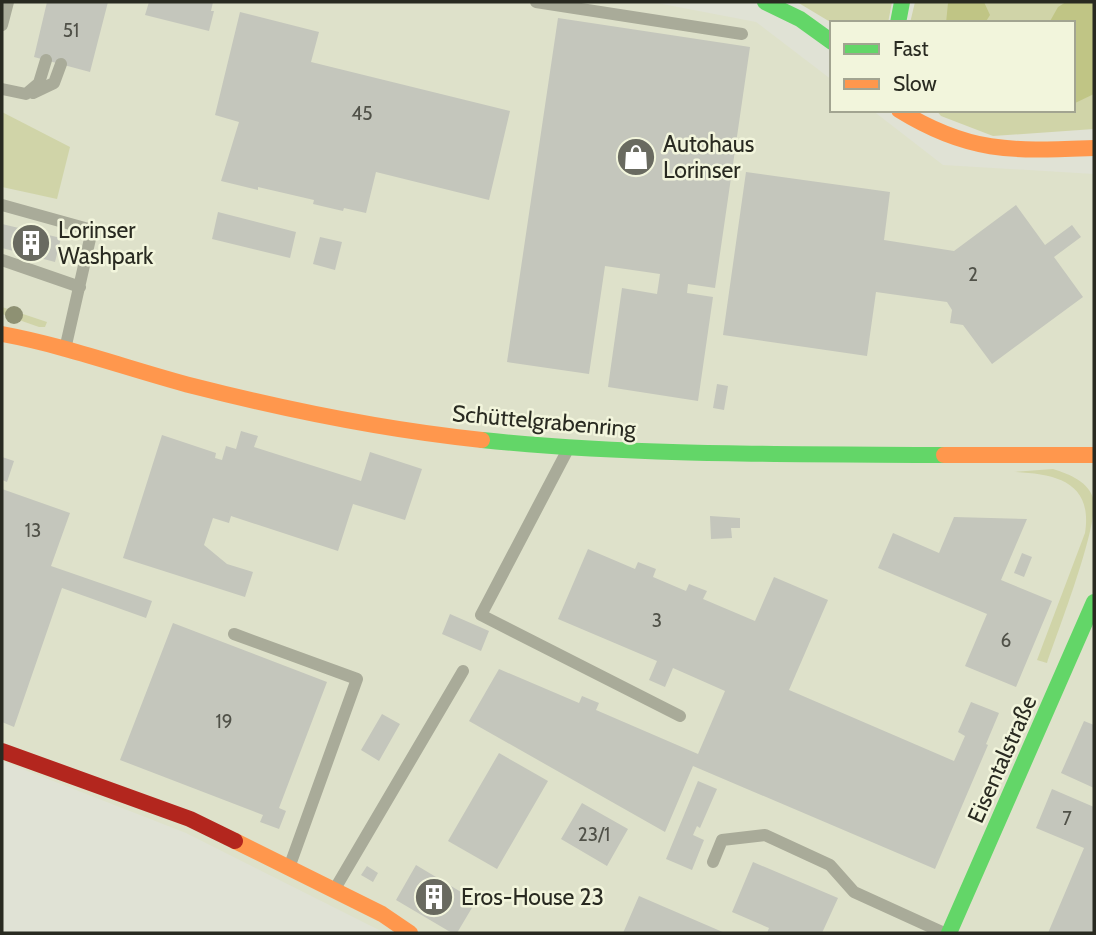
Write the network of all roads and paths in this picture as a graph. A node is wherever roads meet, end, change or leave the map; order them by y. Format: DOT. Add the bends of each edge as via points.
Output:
graph roads {
  1 [pos="8,2"];
  2 [pos="536,2"];
  3 [pos="765,2"];
  4 [pos="902,2"];
  5 [pos="898,21"];
  6 [pos="2,25"];
  7 [pos="742,34"];
  8 [pos="830,40"];
  9 [pos="46,60"];
  10 [pos="61,64"];
  11 [pos="2,89"];
  12 [pos="26,94"];
  13 [pos="902,112"];
  14 [pos="925,112"];
  15 [pos="951,138"];
  16 [pos="1094,148"];
  17 [pos="2,205"];
  18 [pos="2,260"];
  19 [pos="80,287"];
  20 [pos="2,334"];
  21 [pos="65,349"];
  22 [pos="568,449"];
  23 [pos="1094,455"];
  24 [pos="1094,603"];
  25 [pos="234,634"];
  26 [pos="463,671"];
  27 [pos="680,716"];
  28 [pos="2,751"];
  29 [pos="713,862"];
  30 [pos="289,869"];
  31 [pos="334,891"];
  32 [pos="410,933"];
  33 [pos="947,933"];
  1 -- 6 [label="lane"];
  2 -- 7 [label="lane"];
  3 -- 8 [label="street" via="790,12"];
  4 -- 5 [label="street"];
  9 -- 12 [label="lane" via="39,83"];
  10 -- 12 [label="lane" via="54,83"];
  11 -- 12 [label="lane"];
  13 -- 15 [label="street"];
  14 -- 15 [label="street"];
  15 -- 16 [label="street" via="1011,150"];
  17 -- 19 [label="lane" via="92,230"];
  18 -- 19 [label="lane"];
  19 -- 21 [label="lane"];
  20 -- 21 [label="street, Schüttelgrabenring"];
  21 -- 22 [label="street, Schüttelgrabenring" via="193,386 329,416 455,437"];
  22 -- 23 [label="street, Schüttelgrabenring" via="698,454"];
  22 -- 27 [label="lane" via="481,615"];
  24 -- 33 [label="street, Eisentalstraße"];
  25 -- 30 [label="lane" via="357,678"];
  26 -- 31 [label="lane"];
  28 -- 30 [label="street" via="190,819"];
  29 -- 33 [label="lane" via="722,840 765,835 830,865 854,892"];
  30 -- 31 [label="street"];
  31 -- 32 [label="street"];
}
